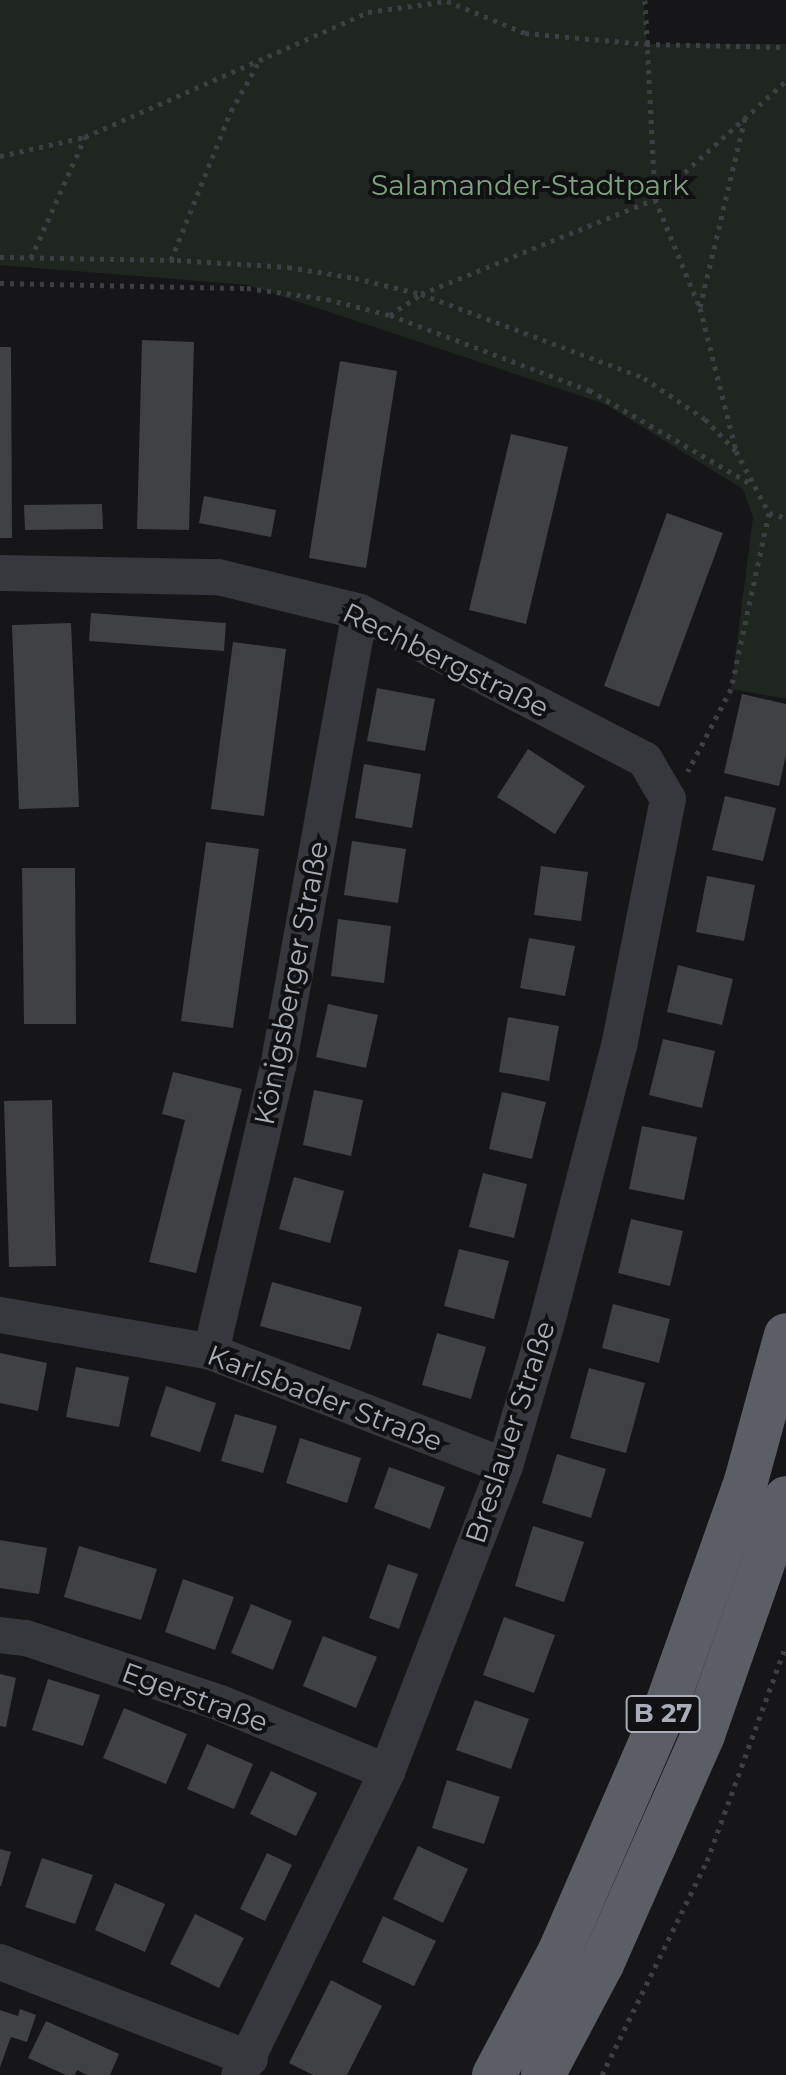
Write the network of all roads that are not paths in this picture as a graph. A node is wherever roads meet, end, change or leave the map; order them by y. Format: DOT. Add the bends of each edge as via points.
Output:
graph roads {
  1 [pos="0,573"];
  2 [pos="360,612"];
  3 [pos="668,799"];
  4 [pos="0,1315"];
  5 [pos="786,1335"];
  6 [pos="211,1352"];
  7 [pos="505,1466"];
  8 [pos="786,1498"];
  9 [pos="0,1635"];
  10 [pos="387,1772"];
  11 [pos="0,1962"];
  12 [pos="244,2067"];
  13 [pos="494,2075"];
  14 [pos="543,2075"];
  1 -- 2 [label="street, Rechbergstraße" via="218,577"];
  2 -- 3 [label="street, Rechbergstraße" via="645,760"];
  2 -- 6 [label="street, Königsberger Straße" via="278,1067"];
  3 -- 7 [label="street, Breslauer Straße" via="620,1042"];
  4 -- 6 [label="street, Karlsbader Straße"];
  5 -- 13 [label="highway, B 27" via="746,1481 666,1707 559,1953"];
  6 -- 7 [label="street, Karlsbader Straße"];
  7 -- 10 [label="street, Breslauer Straße"];
  8 -- 14 [label="highway, B 27" via="703,1735 602,1964"];
  9 -- 10 [label="street, Egerstraße" via="26,1638 220,1703"];
  10 -- 12 [label="street, Breslauer Straße"];
  11 -- 12 [label="street"];
}
